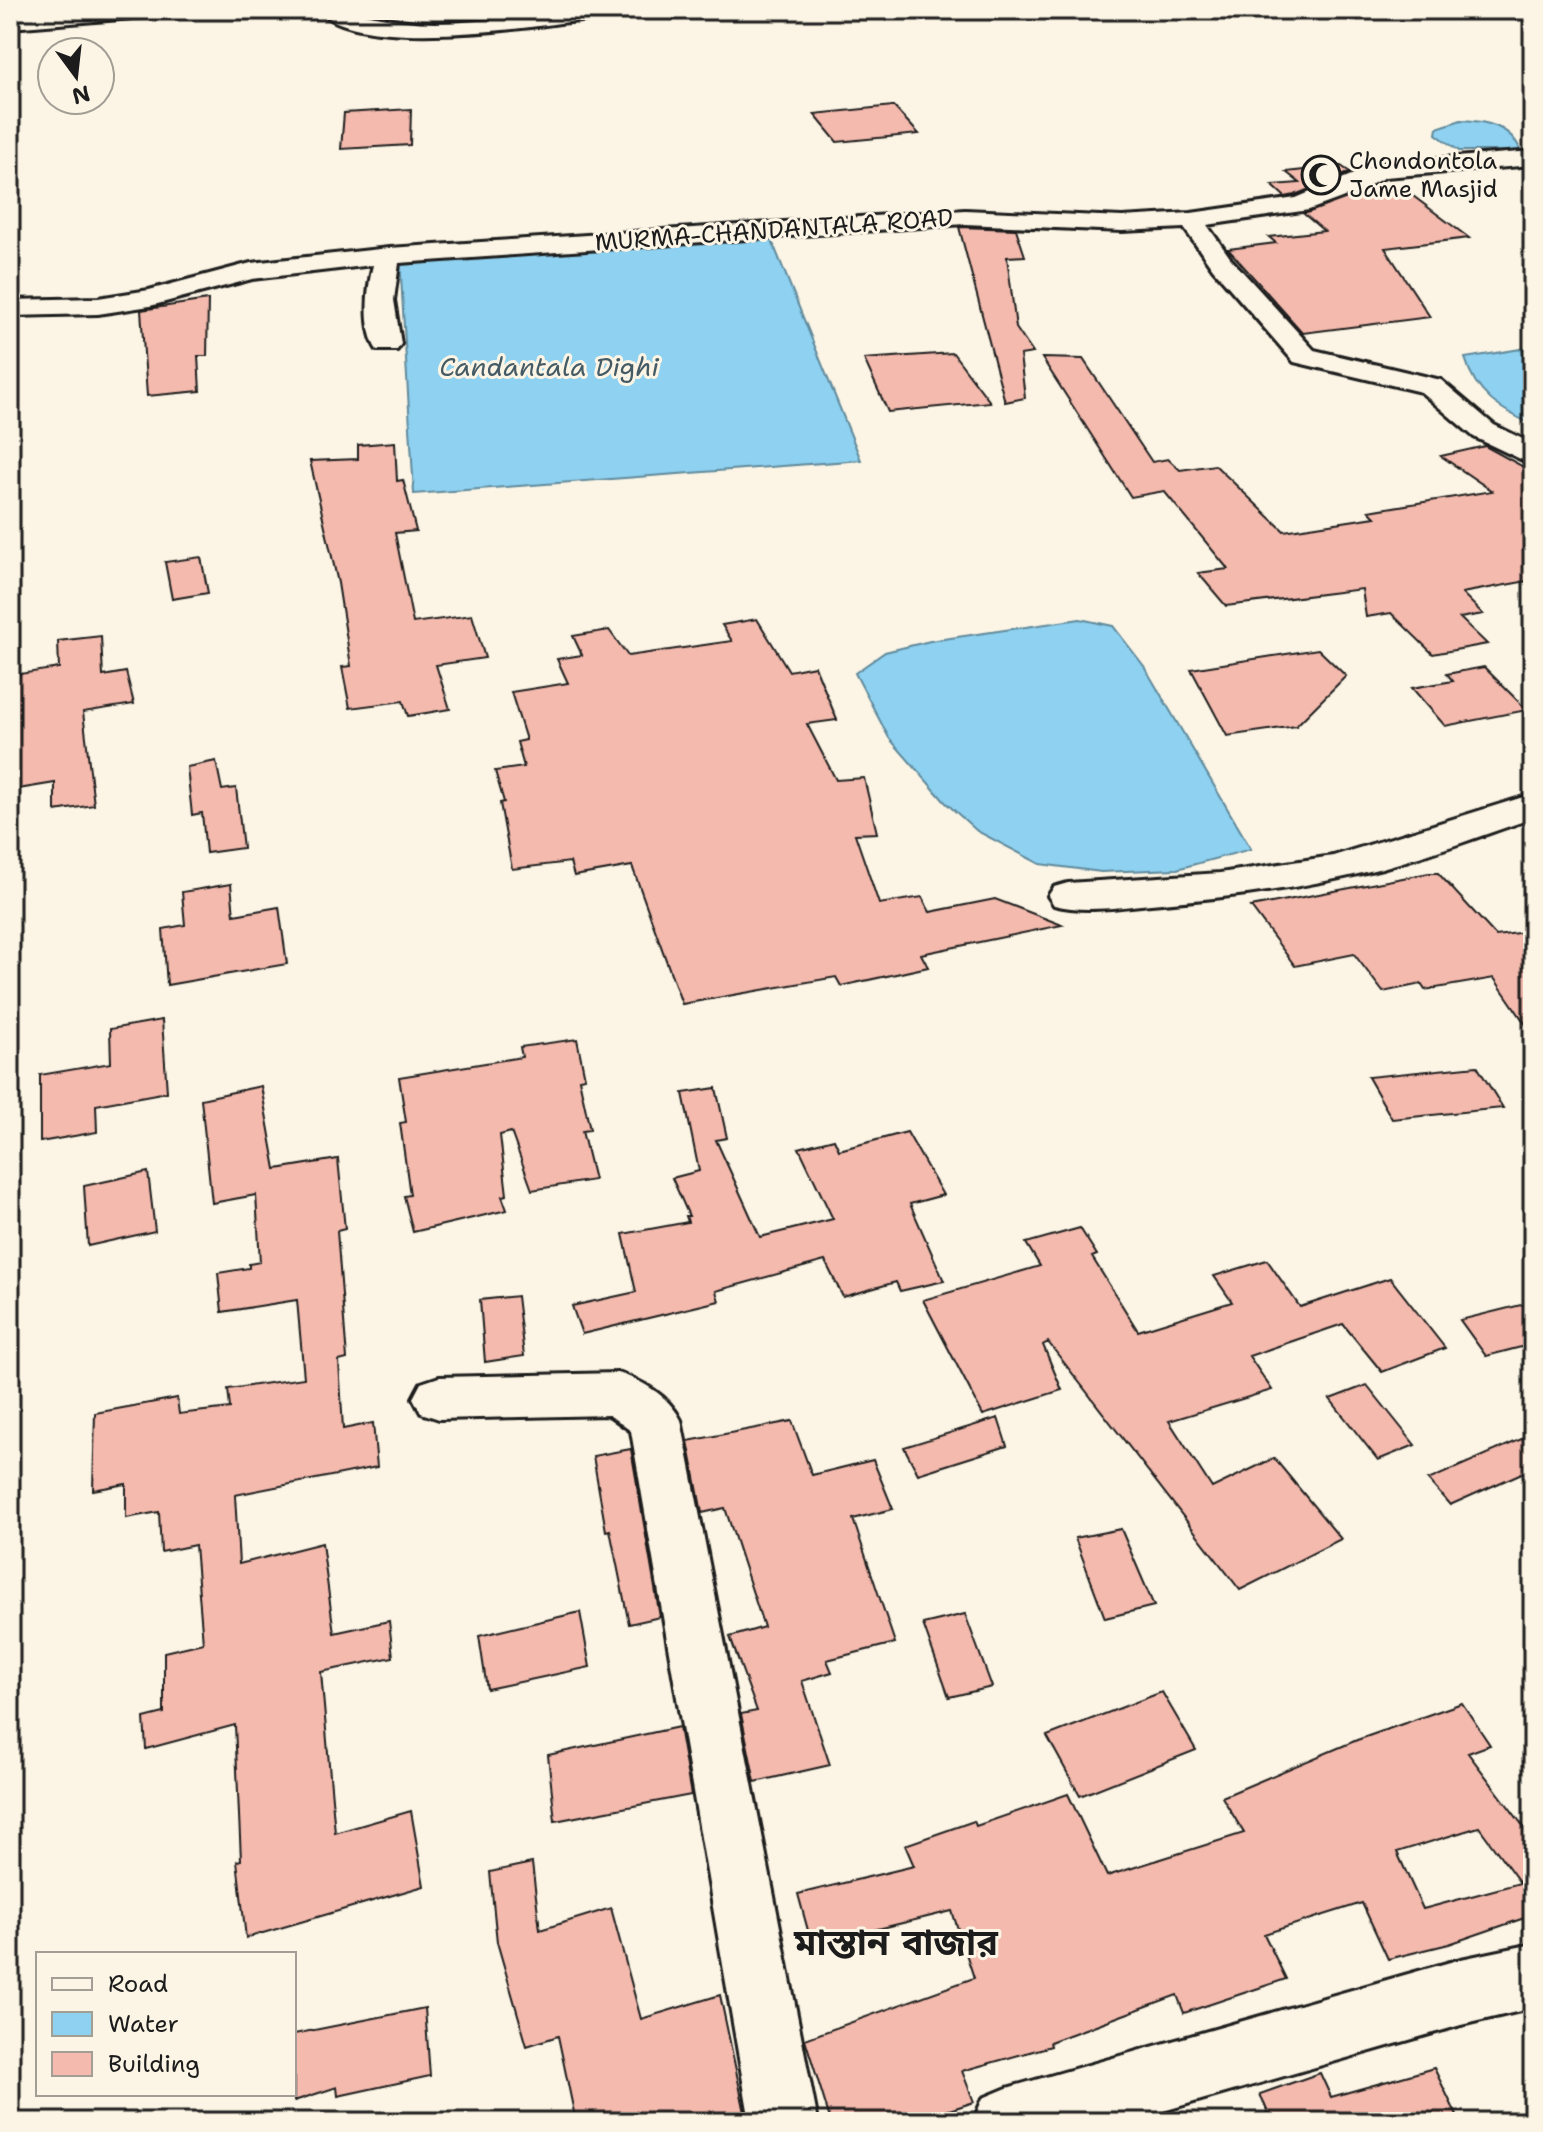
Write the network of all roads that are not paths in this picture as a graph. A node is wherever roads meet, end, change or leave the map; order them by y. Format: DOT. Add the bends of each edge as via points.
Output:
graph roads {
  1 [pos="157,10"];
  2 [pos="330,10"];
  3 [pos="603,10"];
  4 [pos="10,22"];
  5 [pos="1533,158"];
  6 [pos="1191,220"];
  7 [pos="389,256"];
  8 [pos="10,308"];
  9 [pos="387,344"];
  10 [pos="1533,456"];
  11 [pos="1533,805"];
  12 [pos="1068,896"];
  13 [pos="439,1398"];
  14 [pos="1533,1976"];
  15 [pos="784,2122"];
  16 [pos="1007,2122"];
  1 -- 4 [label="street"];
  2 -- 3 [label="street" via="393,27 433,28"];
  5 -- 6 [label="street, MURMA-CHANDANTALA ROAD" via="1380,170 1300,205"];
  6 -- 7 [label="street, MURMA-CHANDANTALA ROAD" via="1122,224 965,217"];
  6 -- 10 [label="street" via="1222,264 1304,356 1431,386 1484,431"];
  7 -- 8 [label="street, MURMA-CHANDANTALA ROAD" via="251,271 98,306"];
  7 -- 9 [label="street" via="379,301"];
  11 -- 12 [label="street" via="1369,859 1254,881"];
  13 -- 15 [label="street" via="618,1394 655,1420"];
  14 -- 16 [label="street"];
}
